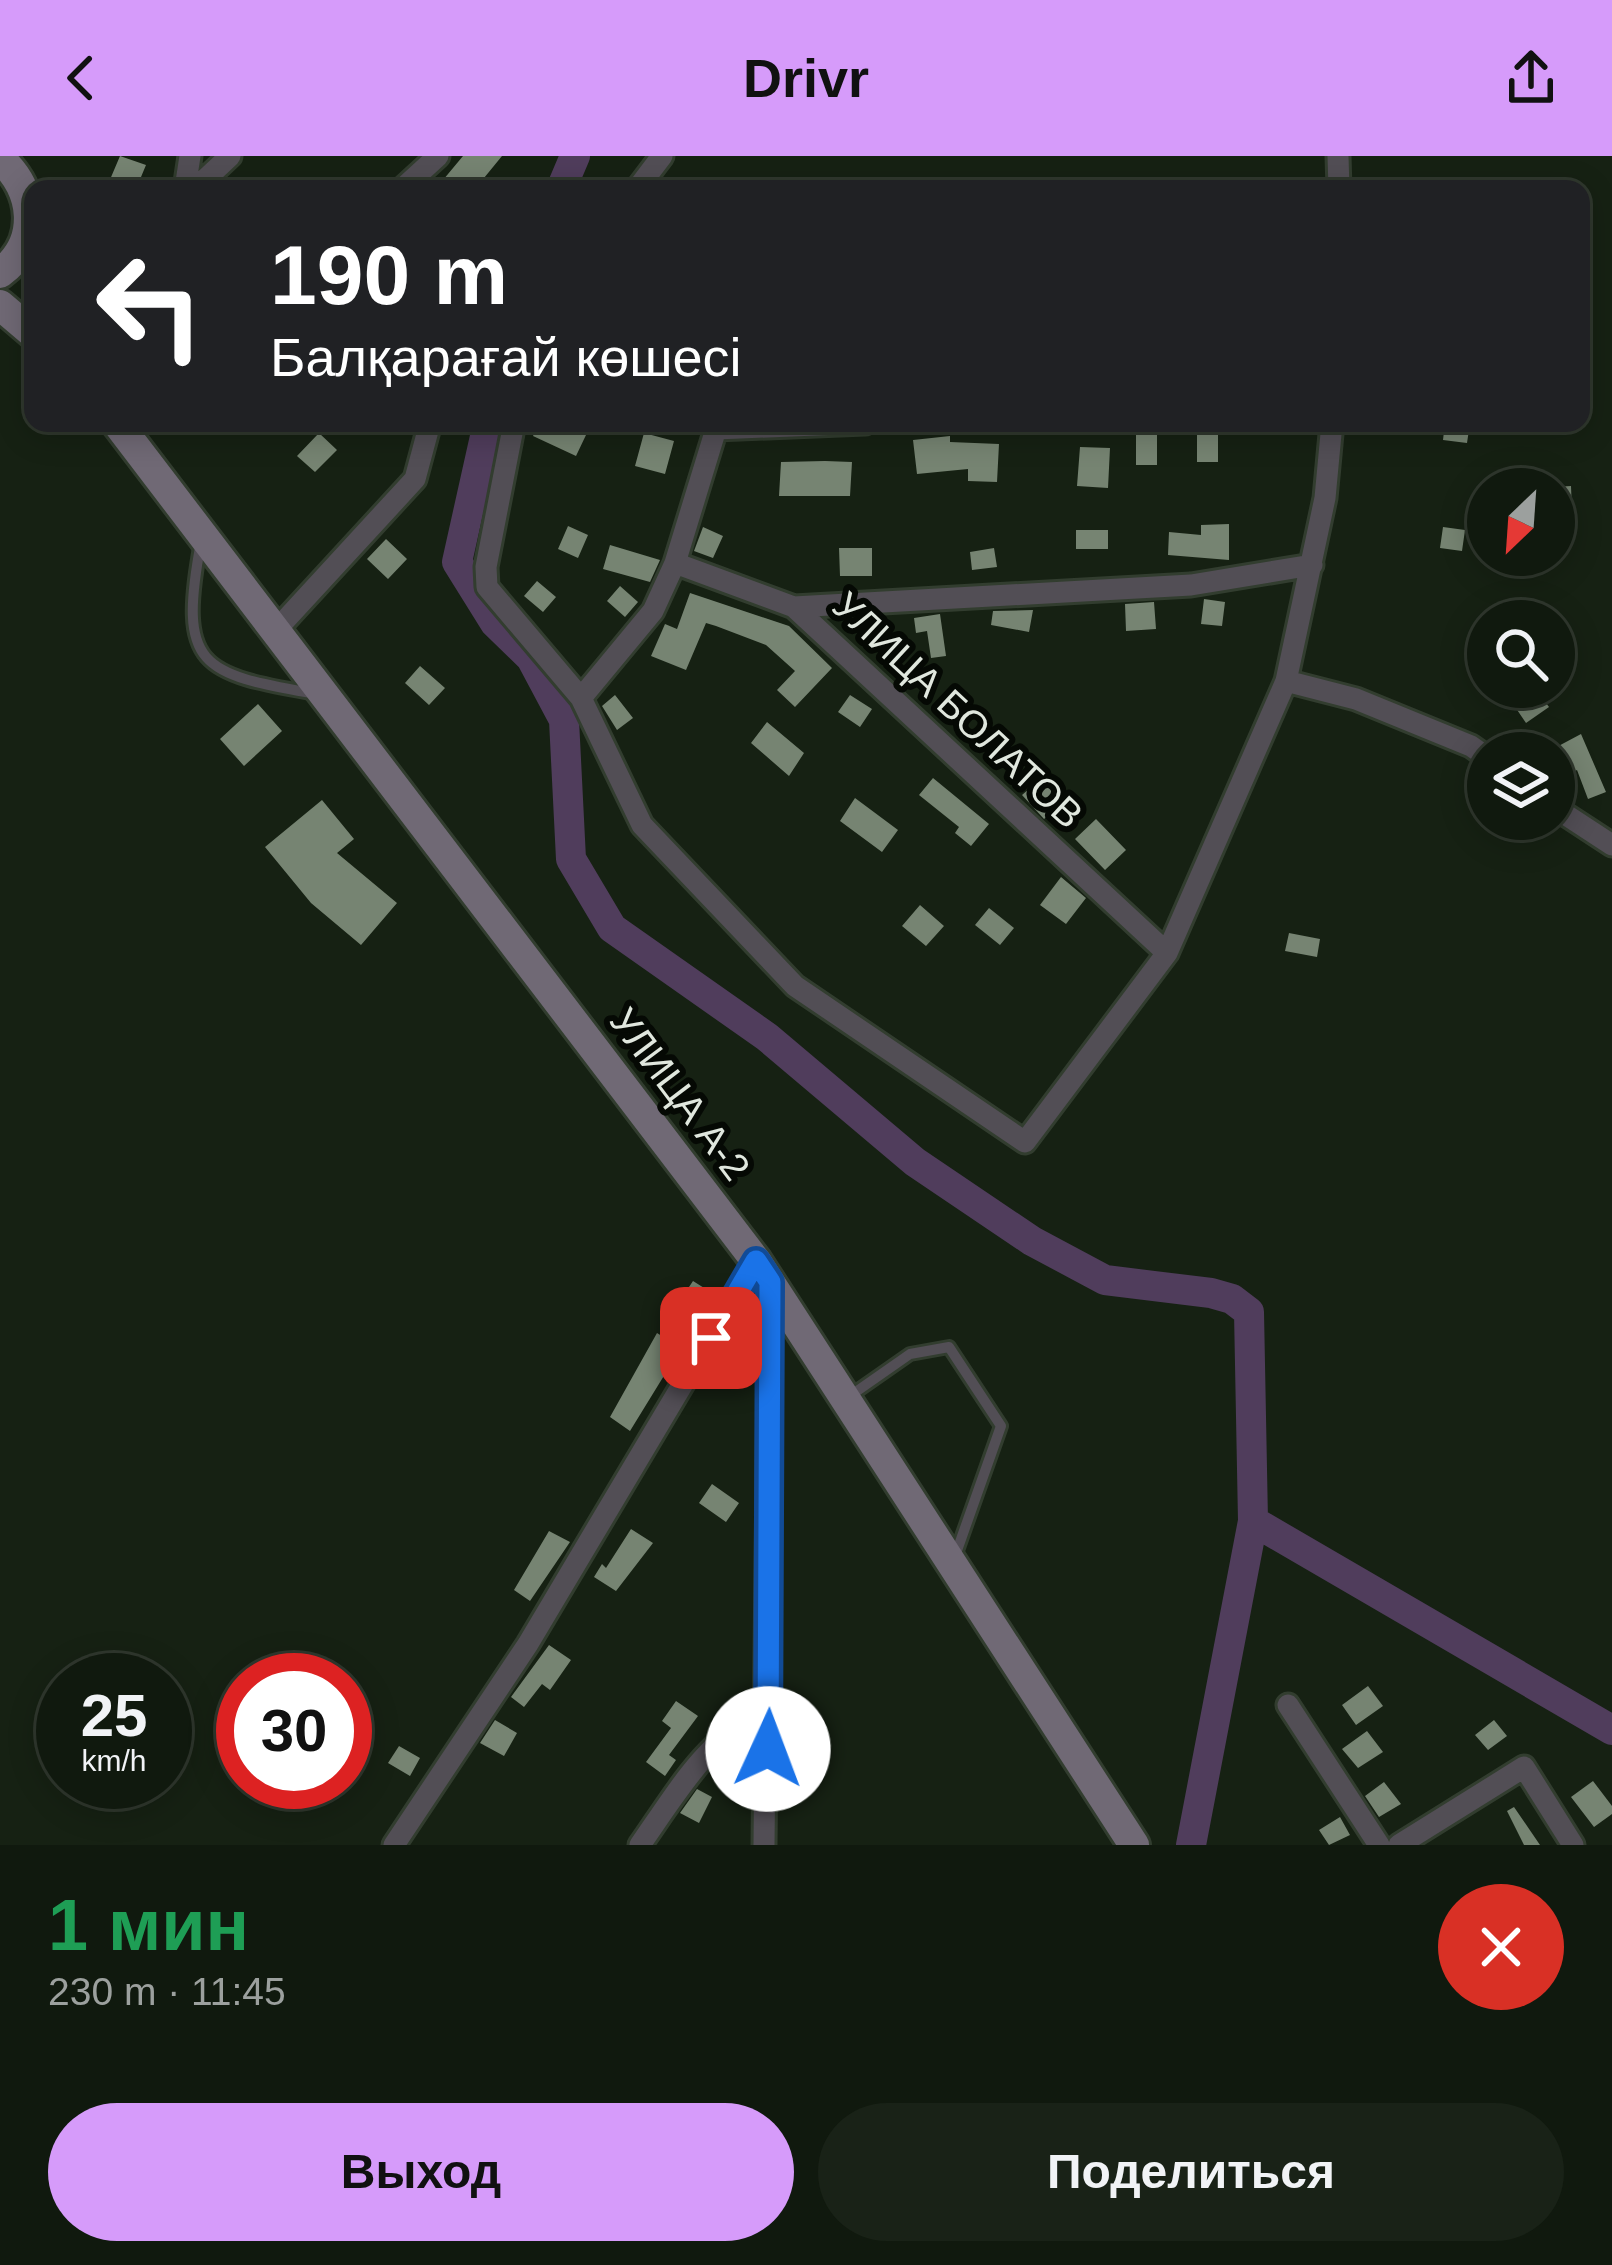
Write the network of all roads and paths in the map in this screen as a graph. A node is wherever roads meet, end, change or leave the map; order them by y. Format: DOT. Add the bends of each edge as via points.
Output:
graph roads {
  1 [pos="230,156"];
  2 [pos="438,156"];
  3 [pos="662,156"];
  4 [pos="0,160"];
  5 [pos="205,180"];
  6 [pos="412,180"];
  7 [pos="644,180"];
  8 [pos="24,191"];
  9 [pos="24,248"];
  10 [pos="0,273"];
  11 [pos="0,304"];
  12 [pos="24,325"];
  13 [pos="134,432"];
  14 [pos="428,432"];
  15 [pos="512,432"];
  16 [pos="715,432"];
  17 [pos="1331,432"];
  18 [pos="203,536"];
  19 [pos="675,562"];
  20 [pos="1312,565"];
  21 [pos="794,607"];
  22 [pos="277,628"];
  23 [pos="1286,681"];
  24 [pos="326,696"];
  25 [pos="580,698"];
  26 [pos="1467,744"];
  27 [pos="1575,821"];
  28 [pos="1612,845"];
  29 [pos="1167,952"];
  30 [pos="763,1272"];
  31 [pos="847,1398"];
  32 [pos="953,1562"];
  33 [pos="770,1701"];
  34 [pos="1288,1705"];
  35 [pos="394,1845"];
  36 [pos="640,1845"];
  37 [pos="764,1845"];
  38 [pos="1134,1845"];
  39 [pos="1379,1845"];
  40 [pos="1399,1845"];
  41 [pos="1573,1845"];
  1 -- 5 [label="street"];
  2 -- 6 [label="street"];
  3 -- 7 [label="street"];
  4 -- 8 [label="main road"];
  9 -- 10 [label="main road"];
  11 -- 12 [label="main road"];
  13 -- 18 [label="main road, УЛИЦА А-2"];
  14 -- 22 [label="street" via="416,479"];
  15 -- 25 [label="street" via="487,586"];
  16 -- 19 [label="street"];
  17 -- 20 [label="street"];
  18 -- 22 [label="main road, УЛИЦА А-2"];
  18 -- 24 [label="lane" via="189,621 215,665 256,684"];
  19 -- 21 [label="street, УЛИЦА БОЛАТОВ"];
  19 -- 25 [label="street" via="653,611"];
  20 -- 21 [label="street" via="1191,585"];
  20 -- 23 [label="street"];
  21 -- 29 [label="street, УЛИЦА БОЛАТОВ"];
  22 -- 24 [label="main road, УЛИЦА А-2"];
  23 -- 26 [label="street" via="1356,699"];
  23 -- 29 [label="street"];
  24 -- 30 [label="main road, УЛИЦА А-2"];
  25 -- 29 [label="street" via="642,825 795,986 1025,1142"];
  27 -- 28 [label="street"];
  30 -- 31 [label="main road, УЛИЦА А-2"];
  30 -- 33 [label="street"];
  30 -- 35 [label="street"];
  31 -- 32 [label="main road, УЛИЦА А-2"];
  31 -- 32 [label="lane" via="910,1354 949,1347 1001,1426"];
  32 -- 38 [label="main road, УЛИЦА А-2"];
  33 -- 36 [label="street" via="687,1772"];
  33 -- 37 [label="street"];
  34 -- 39 [label="street"];
  40 -- 41 [label="street" via="1524,1767"];
}
